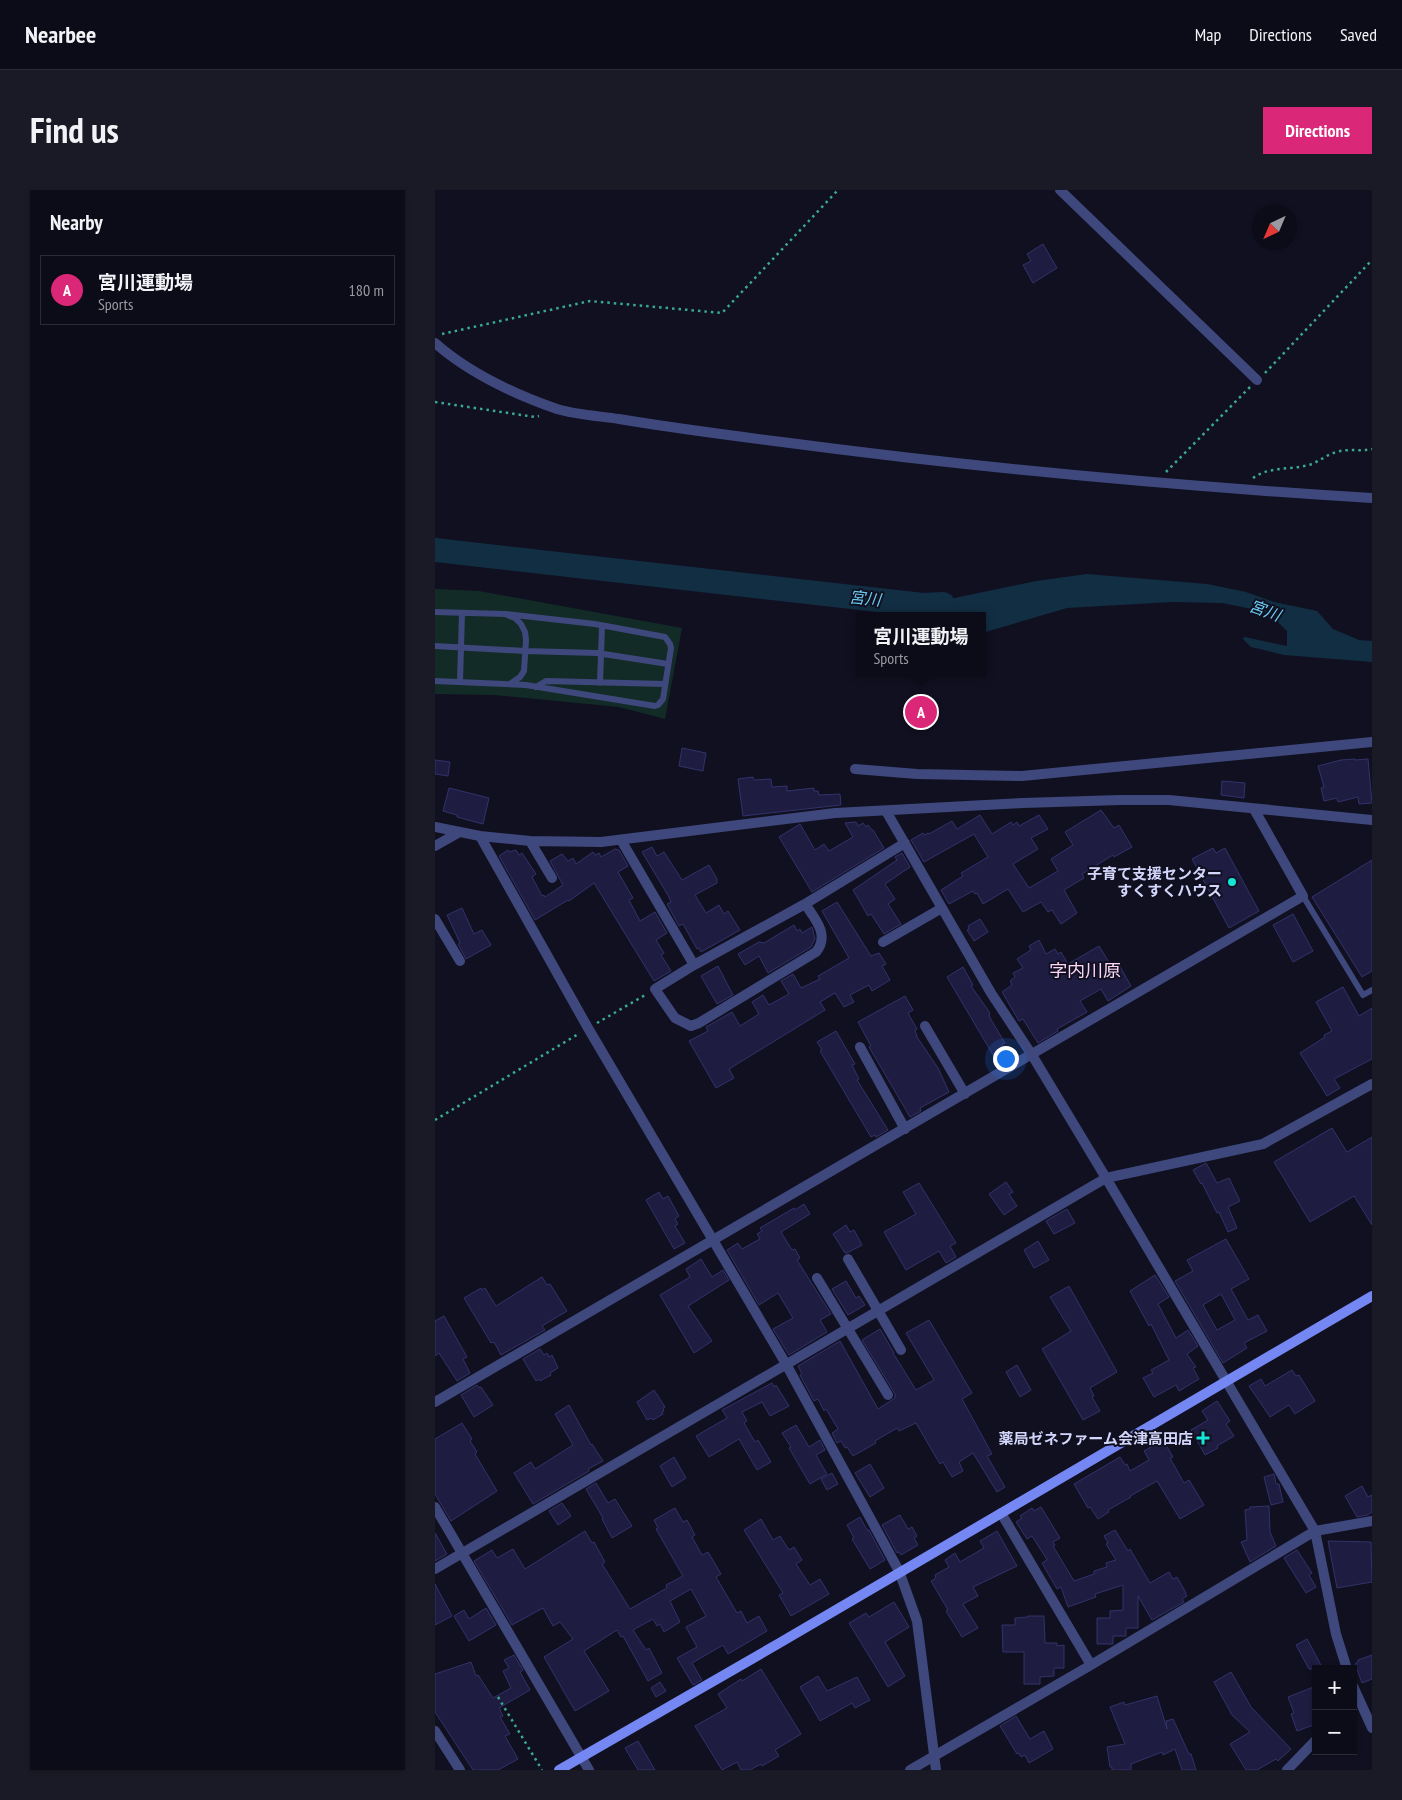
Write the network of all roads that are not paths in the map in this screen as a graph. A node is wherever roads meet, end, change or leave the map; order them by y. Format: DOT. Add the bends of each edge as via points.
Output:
graph roads {
  1 [pos="1060,190"];
  2 [pos="435,343"];
  3 [pos="1257,380"];
  4 [pos="1372,498"];
  5 [pos="435,612"];
  6 [pos="462,613"];
  7 [pos="505,614"];
  8 [pos="602,626"];
  9 [pos="435,646"];
  10 [pos="461,648"];
  11 [pos="525,651"];
  12 [pos="602,653"];
  13 [pos="668,664"];
  14 [pos="435,681"];
  15 [pos="460,682"];
  16 [pos="600,683"];
  17 [pos="509,684"];
  18 [pos="665,684"];
  19 [pos="536,686"];
  20 [pos="1372,742"];
  21 [pos="855,769"];
  22 [pos="1254,809"];
  23 [pos="886,811"];
  24 [pos="1372,820"];
  25 [pos="435,827"];
  26 [pos="458,833"];
  27 [pos="480,836"];
  28 [pos="621,840"];
  29 [pos="530,841"];
  30 [pos="905,843"];
  31 [pos="435,846"];
  32 [pos="552,878"];
  33 [pos="1303,896"];
  34 [pos="805,904"];
  35 [pos="942,908"];
  36 [pos="435,919"];
  37 [pos="883,942"];
  38 [pos="460,961"];
  39 [pos="694,964"];
  40 [pos="1372,990"];
  41 [pos="925,1026"];
  42 [pos="860,1047"];
  43 [pos="1032,1055"];
  44 [pos="1372,1084"];
  45 [pos="965,1094"];
  46 [pos="905,1128"];
  47 [pos="1106,1178"];
  48 [pos="713,1240"];
  49 [pos="848,1259"];
  50 [pos="817,1278"];
  51 [pos="1372,1296"];
  52 [pos="877,1310"];
  53 [pos="847,1328"];
  54 [pos="901,1350"];
  55 [pos="786,1364"];
  56 [pos="1226,1381"];
  57 [pos="888,1395"];
  58 [pos="435,1402"];
  59 [pos="435,1507"];
  60 [pos="1001,1513"];
  61 [pos="1372,1521"];
  62 [pos="1315,1531"];
  63 [pos="461,1553"];
  64 [pos="435,1569"];
  65 [pos="899,1572"];
  66 [pos="1346,1665"];
  67 [pos="1091,1666"];
  68 [pos="1357,1704"];
  69 [pos="1372,1728"];
  70 [pos="435,1731"];
  71 [pos="1312,1744"];
  72 [pos="935,1756"];
  73 [pos="581,1757"];
  74 [pos="460,1770"];
  75 [pos="559,1770"];
  76 [pos="589,1770"];
  77 [pos="910,1770"];
  78 [pos="936,1770"];
  79 [pos="1287,1770"];
  1 -- 3 [label="street"];
  2 -- 4 [label="street" via="491,382 560,409 671,428 1019,471"];
  5 -- 6 [label="lane"];
  6 -- 7 [label="lane"];
  6 -- 10 [label="lane"];
  7 -- 8 [label="lane"];
  7 -- 11 [label="lane" via="515,618 525,632"];
  8 -- 12 [label="lane"];
  8 -- 13 [label="lane" via="665,637 670,644"];
  9 -- 10 [label="lane"];
  10 -- 11 [label="lane"];
  10 -- 15 [label="lane"];
  11 -- 12 [label="lane"];
  11 -- 17 [label="lane" via="524,671 520,678"];
  12 -- 13 [label="lane"];
  12 -- 16 [label="lane"];
  13 -- 18 [label="lane"];
  14 -- 15 [label="lane"];
  15 -- 17 [label="lane"];
  16 -- 18 [label="lane"];
  16 -- 19 [label="lane" via="546,682"];
  17 -- 19 [label="lane"];
  18 -- 19 [label="lane" via="663,699 655,706"];
  20 -- 21 [label="street" via="1022,776"];
  22 -- 23 [label="street" via="1169,800 1120,800"];
  22 -- 24 [label="street"];
  22 -- 33 [label="street"];
  23 -- 28 [label="street" via="835,813"];
  23 -- 30 [label="street"];
  25 -- 26 [label="street"];
  26 -- 27 [label="street"];
  26 -- 31 [label="street"];
  27 -- 29 [label="street"];
  27 -- 48 [label="street"];
  28 -- 29 [label="street"];
  28 -- 39 [label="street"];
  29 -- 32 [label="street"];
  30 -- 34 [label="street"];
  30 -- 35 [label="street"];
  33 -- 40 [label="lane" via="1363,995"];
  33 -- 43 [label="street"];
  34 -- 39 [label="street"];
  34 -- 39 [label="street" via="823,936 816,952 691,1026 675,1018 655,989"];
  35 -- 37 [label="street"];
  35 -- 43 [label="street"];
  36 -- 38 [label="street"];
  41 -- 45 [label="street"];
  42 -- 46 [label="street"];
  43 -- 45 [label="street"];
  43 -- 47 [label="street"];
  44 -- 47 [label="street" via="1263,1144"];
  45 -- 46 [label="street"];
  46 -- 48 [label="street"];
  47 -- 52 [label="street"];
  47 -- 56 [label="street"];
  48 -- 55 [label="street"];
  48 -- 58 [label="street"];
  49 -- 52 [label="street"];
  50 -- 53 [label="street"];
  51 -- 56 [label="street"];
  52 -- 53 [label="street"];
  52 -- 54 [label="street"];
  53 -- 55 [label="street"];
  53 -- 57 [label="street"];
  55 -- 63 [label="street"];
  55 -- 65 [label="street"];
  56 -- 60 [label="street"];
  56 -- 62 [label="street"];
  59 -- 63 [label="street"];
  60 -- 65 [label="street"];
  60 -- 67 [label="street"];
  61 -- 62 [label="street"];
  62 -- 66 [label="street" via="1336,1634"];
  62 -- 67 [label="street"];
  63 -- 64 [label="street"];
  63 -- 73 [label="street"];
  65 -- 72 [label="street" via="917,1621"];
  65 -- 73 [label="street"];
  67 -- 72 [label="street"];
  68 -- 69 [label="street"];
  70 -- 74 [label="street"];
  71 -- 79 [label="street"];
  72 -- 77 [label="street"];
  72 -- 78 [label="street"];
  73 -- 75 [label="street"];
  73 -- 76 [label="street"];
}
